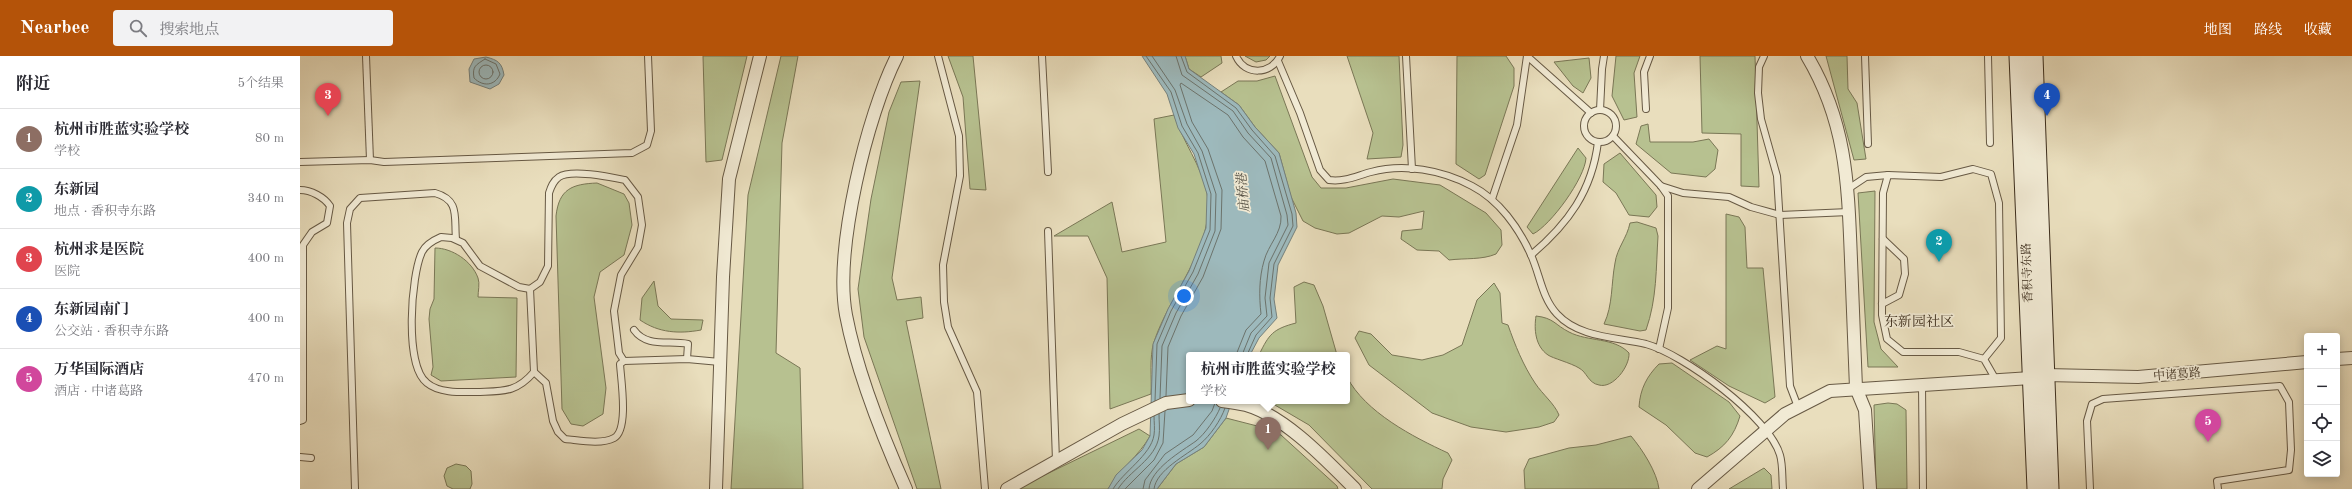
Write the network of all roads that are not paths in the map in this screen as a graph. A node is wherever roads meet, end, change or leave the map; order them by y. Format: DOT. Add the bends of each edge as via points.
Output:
graph roads {
  1 [pos="366,56"];
  2 [pos="648,56"];
  3 [pos="760,56"];
  4 [pos="897,56"];
  5 [pos="938,56"];
  6 [pos="1042,56"];
  7 [pos="1236,56"];
  8 [pos="1406,56"];
  9 [pos="1527,56"];
  10 [pos="1604,56"];
  11 [pos="1650,56"];
  12 [pos="1764,56"];
  13 [pos="1807,56"];
  14 [pos="1865,56"];
  15 [pos="1988,56"];
  16 [pos="2018,56"];
  17 [pos="2034,56"];
  18 [pos="1279,58"];
  19 [pos="1646,109"];
  20 [pos="1600,110"];
  21 [pos="1590,113"];
  22 [pos="1613,136"];
  23 [pos="1598,142"];
  24 [pos="1990,143"];
  25 [pos="1868,144"];
  26 [pos="370,160"];
  27 [pos="300,162"];
  28 [pos="1412,169"];
  29 [pos="1048,172"];
  30 [pos="1888,175"];
  31 [pos="1661,186"];
  32 [pos="1848,189"];
  33 [pos="300,190"];
  34 [pos="1492,200"];
  35 [pos="1849,212"];
  36 [pos="1780,215"];
  37 [pos="1048,231"];
  38 [pos="456,239"];
  39 [pos="1883,239"];
  40 [pos="1531,255"];
  41 [pos="530,289"];
  42 [pos="1882,304"];
  43 [pos="634,330"];
  44 [pos="1659,349"];
  45 [pos="687,358"];
  46 [pos="2352,358"];
  47 [pos="1984,359"];
  48 [pos="2340,359"];
  49 [pos="624,361"];
  50 [pos="720,362"];
  51 [pos="2304,362"];
  52 [pos="534,372"];
  53 [pos="2039,377"];
  54 [pos="1996,380"];
  55 [pos="1922,384"];
  56 [pos="1856,388"];
  57 [pos="1186,400"];
  58 [pos="1237,404"];
  59 [pos="1798,407"];
  60 [pos="300,421"];
  61 [pos="1767,430"];
  62 [pos="300,457"];
  63 [pos="310,458"];
  64 [pos="1056,461"];
  65 [pos="355,489"];
  66 [pos="716,489"];
  67 [pos="906,489"];
  68 [pos="985,489"];
  69 [pos="1007,489"];
  70 [pos="1354,489"];
  71 [pos="1698,489"];
  72 [pos="1783,489"];
  73 [pos="1870,489"];
  74 [pos="1923,489"];
  75 [pos="2036,489"];
  76 [pos="2050,489"];
  77 [pos="2090,489"];
  78 [pos="2218,489"];
  1 -- 26 [label="lane"];
  2 -- 26 [label="lane" via="651,131 647,145 632,153 384,162"];
  3 -- 50 [label="street" via="729,179"];
  4 -- 67 [label="street" via="875,114 856,181 843,268 846,314 861,370"];
  5 -- 68 [label="lane" via="959,136 960,176 942,265 944,302 948,327 977,392"];
  6 -- 29 [label="lane"];
  7 -- 18 [label="lane" via="1243,66 1258,72 1266,70"];
  8 -- 28 [label="lane"];
  9 -- 21 [label="lane"];
  9 -- 34 [label="lane" via="1517,125"];
  10 -- 20 [label="lane"];
  11 -- 19 [label="lane" via="1644,72"];
  12 -- 36 [label="lane" via="1759,67 1758,93 1761,119 1777,176"];
  13 -- 32 [label="street" via="1823,83 1839,132"];
  14 -- 25 [label="lane"];
  15 -- 24 [label="lane"];
  16 -- 53 [label="main road, 香积寺东路"];
  17 -- 53 [label="main road, 香积寺东路"];
  18 -- 28 [label="lane" via="1320,170 1329,180 1342,182 1372,172"];
  20 -- 21 [label="lane"];
  20 -- 22 [label="lane" via="1614,117 1616,127"];
  21 -- 23 [label="lane" via="1584,122 1585,133 1593,141"];
  22 -- 23 [label="lane" via="1604,142"];
  22 -- 31 [label="lane"];
  23 -- 40 [label="lane" via="1596,164 1572,213 1553,236"];
  26 -- 27 [label="lane"];
  28 -- 34 [label="lane" via="1447,175 1473,186"];
  30 -- 32 [label="lane" via="1866,177"];
  30 -- 39 [label="lane" via="1883,193"];
  30 -- 47 [label="lane" via="1941,177 1972,168 1990,174 1999,203 2001,338"];
  31 -- 36 [label="lane" via="1682,193 1729,197"];
  31 -- 44 [label="lane" via="1668,196 1668,308"];
  32 -- 35 [label="street"];
  33 -- 60 [label="lane" via="326,200 330,206 327,223 312,232 303,245 303,420"];
  34 -- 40 [label="lane" via="1507,215"];
  35 -- 36 [label="lane"];
  35 -- 56 [label="street"];
  36 -- 59 [label="lane" via="1790,386"];
  37 -- 64 [label="lane"];
  38 -- 41 [label="lane" via="463,243 480,266 519,287"];
  38 -- 52 [label="lane" via="441,237 431,242 423,250 418,263 410,318 419,373 426,383 436,388 461,392 508,391 525,382"];
  38 -- 65 [label="lane" via="454,205 447,196 435,193 360,198 350,209 347,223"];
  39 -- 42 [label="lane"];
  39 -- 42 [label="lane" via="1904,258 1905,274 1899,295"];
  40 -- 44 [label="lane" via="1547,300 1557,314 1570,325 1584,332"];
  41 -- 49 [label="lane" via="540,282 548,266 549,193 553,183 560,176 574,173 625,180 638,197 642,225 638,247 621,275 615,298 618,346"];
  41 -- 52 [label="lane"];
  42 -- 47 [label="lane" via="1887,340 1903,352 1959,352"];
  43 -- 45 [label="lane" via="648,341 688,344"];
  44 -- 61 [label="lane" via="1676,356 1742,405"];
  45 -- 49 [label="lane"];
  45 -- 50 [label="lane"];
  46 -- 48 [label="street"];
  47 -- 54 [label="lane"];
  49 -- 52 [label="lane" via="620,364 623,416 620,431 613,438 594,441 565,439 558,432 553,421 546,383"];
  50 -- 66 [label="street"];
  51 -- 53 [label="street, 中诸葛路" via="2138,377"];
  53 -- 54 [label="street, 中诸葛路"];
  53 -- 75 [label="main road, 香积寺东路"];
  53 -- 76 [label="main road, 香积寺东路"];
  54 -- 55 [label="street, 中诸葛路"];
  55 -- 56 [label="street, 中诸葛路"];
  55 -- 74 [label="lane"];
  56 -- 59 [label="street, 中诸葛路" via="1830,391"];
  56 -- 73 [label="street" via="1865,410"];
  57 -- 64 [label="street" via="1166,403"];
  58 -- 70 [label="street" via="1260,412 1312,445"];
  59 -- 61 [label="street, 中诸葛路" via="1785,414"];
  61 -- 71 [label="street, 中诸葛路"];
  61 -- 72 [label="lane" via="1780,455"];
  62 -- 63 [label="lane"];
  64 -- 69 [label="street"];
  77 -- 78 [label="lane" via="2087,421 2092,404 2103,398 2280,386 2289,402 2289,470 2218,481"];
}
